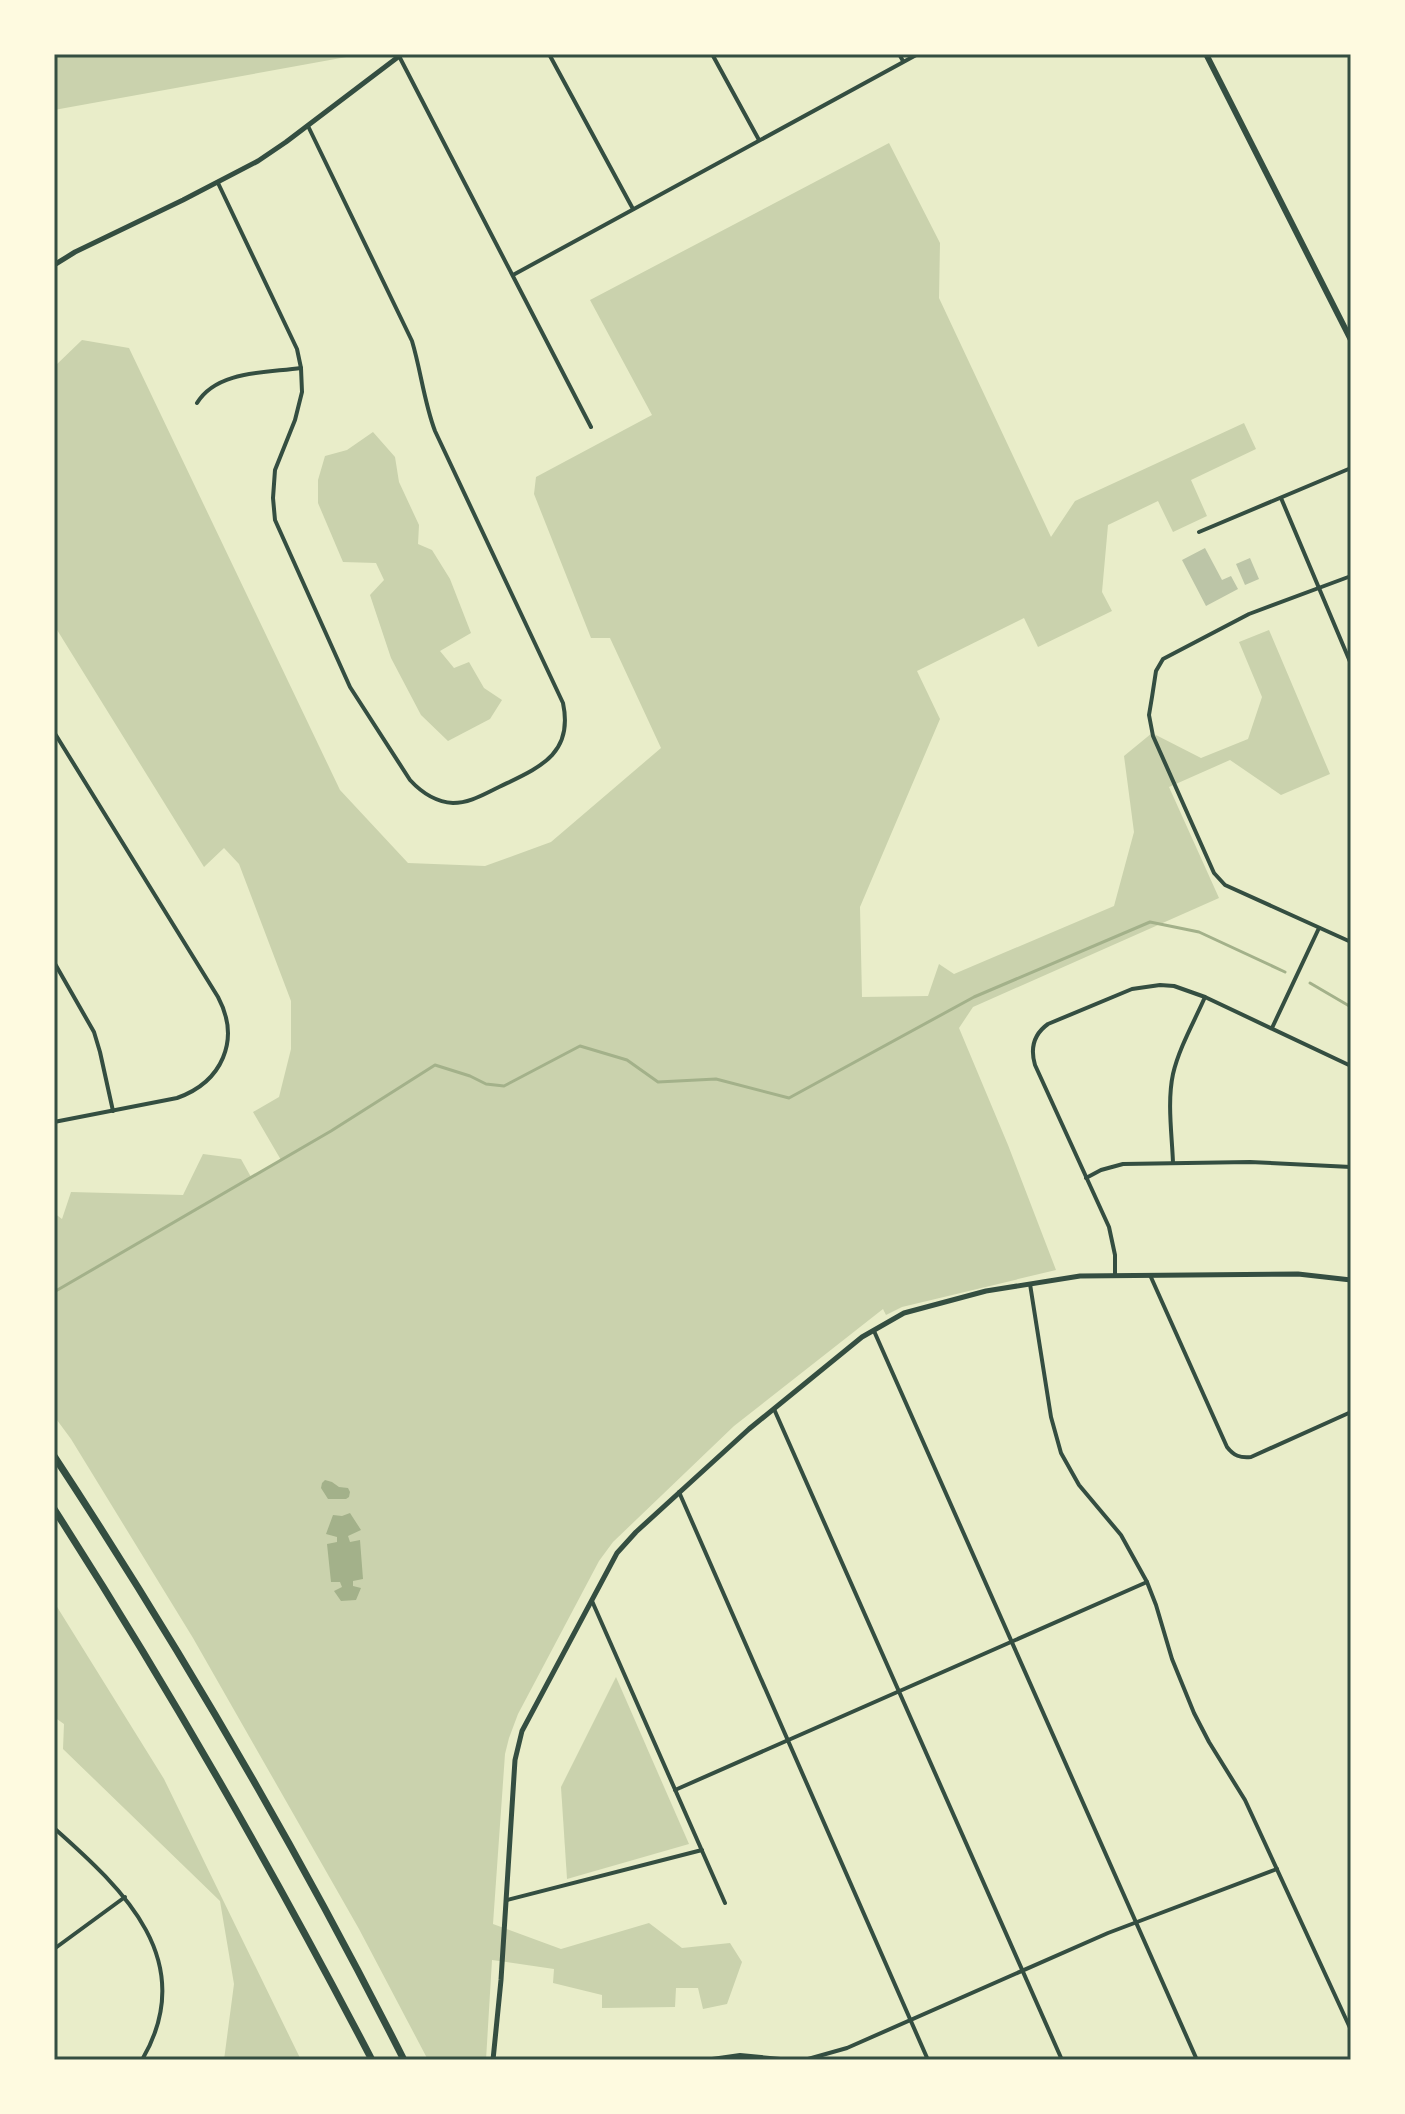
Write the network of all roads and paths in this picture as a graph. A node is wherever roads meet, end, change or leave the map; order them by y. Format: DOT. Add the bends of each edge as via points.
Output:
graph roads {
  1 [pos="549,54"];
  2 [pos="712,54"];
  3 [pos="899,54"];
  4 [pos="918,54"];
  5 [pos="1206,54"];
  6 [pos="401,55"];
  7 [pos="903,61"];
  8 [pos="308,126"];
  9 [pos="759,140"];
  10 [pos="218,183"];
  11 [pos="633,209"];
  12 [pos="54,265"];
  13 [pos="513,275"];
  14 [pos="1351,340"];
  15 [pos="301,368"];
  16 [pos="197,403"];
  17 [pos="591,427"];
  18 [pos="1351,468"];
  19 [pos="1281,498"];
  20 [pos="1199,532"];
  21 [pos="1351,576"];
  22 [pos="1320,587"];
  23 [pos="1351,664"];
  24 [pos="54,732"];
  25 [pos="1319,928"];
  26 [pos="1351,942"];
  27 [pos="54,962"];
  28 [pos="1205,997"];
  29 [pos="1272,1028"];
  30 [pos="1351,1066"];
  31 [pos="113,1111"];
  32 [pos="54,1122"];
  33 [pos="1173,1163"];
  34 [pos="1351,1167"];
  35 [pos="1086,1178"];
  36 [pos="1115,1275"];
  37 [pos="1150,1275"];
  38 [pos="1351,1280"];
  39 [pos="1030,1284"];
  40 [pos="873,1329"];
  41 [pos="774,1409"];
  42 [pos="1351,1412"];
  43 [pos="54,1456"];
  44 [pos="679,1492"];
  45 [pos="54,1509"];
  46 [pos="1147,1582"];
  47 [pos="591,1599"];
  48 [pos="1011,1642"];
  49 [pos="899,1691"];
  50 [pos="788,1740"];
  51 [pos="675,1790"];
  52 [pos="54,1828"];
  53 [pos="702,1850"];
  54 [pos="1277,1869"];
  55 [pos="125,1897"];
  56 [pos="507,1900"];
  57 [pos="725,1903"];
  58 [pos="1135,1923"];
  59 [pos="54,1949"];
  60 [pos="1023,1971"];
  61 [pos="911,2020"];
  62 [pos="1351,2030"];
  63 [pos="142,2060"];
  64 [pos="372,2060"];
  65 [pos="404,2060"];
  66 [pos="493,2060"];
  67 [pos="705,2060"];
  68 [pos="928,2060"];
  69 [pos="1062,2060"];
  70 [pos="1197,2060"];
  1 -- 11 [label="street"];
  2 -- 9 [label="street"];
  3 -- 7 [label="street"];
  4 -- 7 [label="street"];
  5 -- 14 [label="main road"];
  6 -- 8 [label="street"];
  6 -- 13 [label="street"];
  7 -- 9 [label="street"];
  8 -- 10 [label="street"];
  8 -- 15 [label="street" via="412,341 435,431 563,703 564,735 553,755 474,799 438,800 410,780 350,687 278,528 273,482 300,404"];
  9 -- 11 [label="street"];
  10 -- 12 [label="street"];
  10 -- 15 [label="street" via="291,335"];
  11 -- 13 [label="street"];
  13 -- 17 [label="street"];
  15 -- 16 [label="street" via="231,377 202,393"];
  18 -- 19 [label="street"];
  19 -- 20 [label="street"];
  19 -- 22 [label="street"];
  21 -- 22 [label="street"];
  22 -- 23 [label="street"];
  22 -- 25 [label="street" via="1249,614 1166,657 1156,671 1149,715 1153,736 1219,880"];
  24 -- 31 [label="street" via="226,1016 226,1050 203,1085 177,1098"];
  25 -- 26 [label="street"];
  25 -- 29 [label="street"];
  27 -- 31 [label="street" via="94,1032"];
  28 -- 29 [label="street"];
  28 -- 33 [label="street" via="1173,1074"];
  28 -- 35 [label="street" via="1174,986 1146,985 1048,1024 1037,1035 1035,1065"];
  29 -- 30 [label="street"];
  31 -- 32 [label="street"];
  33 -- 34 [label="street"];
  33 -- 35 [label="street" via="1123,1164"];
  35 -- 36 [label="street" via="1109,1227"];
  36 -- 37 [label="street"];
  36 -- 39 [label="street"];
  37 -- 38 [label="street" via="1298,1274"];
  37 -- 42 [label="street" via="1233,1454 1251,1457"];
  39 -- 40 [label="street" via="904,1313"];
  39 -- 46 [label="street" via="1061,1453 1079,1485 1121,1535"];
  40 -- 41 [label="street"];
  40 -- 48 [label="street"];
  41 -- 44 [label="street"];
  41 -- 49 [label="street"];
  43 -- 65 [label="highway" via="245,1766"];
  44 -- 47 [label="street" via="626,1542"];
  44 -- 50 [label="street"];
  45 -- 64 [label="highway" via="218,1776"];
  46 -- 48 [label="street"];
  46 -- 54 [label="street" via="1182,1687"];
  47 -- 51 [label="street"];
  47 -- 56 [label="street" via="517,1746"];
  48 -- 49 [label="street"];
  48 -- 58 [label="street"];
  49 -- 50 [label="street"];
  49 -- 60 [label="street"];
  50 -- 51 [label="street"];
  50 -- 61 [label="street"];
  51 -- 53 [label="street"];
  52 -- 55 [label="street"];
  53 -- 56 [label="street"];
  53 -- 57 [label="street"];
  54 -- 58 [label="street"];
  54 -- 62 [label="street"];
  55 -- 59 [label="street"];
  55 -- 63 [label="street" via="150,1936 162,1970 160,2018"];
  56 -- 66 [label="street"];
  58 -- 60 [label="street"];
  58 -- 70 [label="street"];
  60 -- 61 [label="street"];
  60 -- 69 [label="street"];
  61 -- 67 [label="street" via="816,2058 740,2055"];
  61 -- 68 [label="street"];
}
